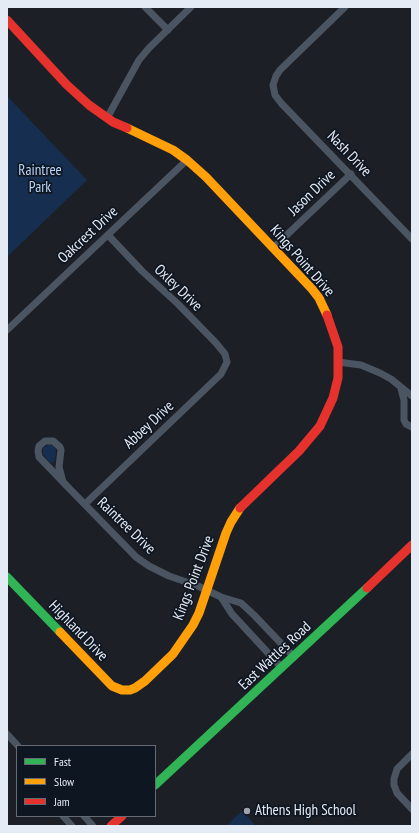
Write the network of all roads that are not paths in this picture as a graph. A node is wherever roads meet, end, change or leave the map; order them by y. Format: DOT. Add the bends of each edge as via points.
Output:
graph roads {
  1 [pos="145,7"];
  2 [pos="191,7"];
  3 [pos="345,7"];
  4 [pos="7,20"];
  5 [pos="168,30"];
  6 [pos="107,118"];
  7 [pos="187,160"];
  8 [pos="351,174"];
  9 [pos="108,235"];
  10 [pos="412,239"];
  11 [pos="273,248"];
  12 [pos="7,330"];
  13 [pos="227,362"];
  14 [pos="338,362"];
  15 [pos="401,389"];
  16 [pos="412,396"];
  17 [pos="412,428"];
  18 [pos="63,482"];
  19 [pos="84,504"];
  20 [pos="412,545"];
  21 [pos="7,577"];
  22 [pos="207,590"];
  23 [pos="221,597"];
  24 [pos="294,657"];
  25 [pos="282,668"];
  26 [pos="135,688"];
  27 [pos="7,734"];
  28 [pos="17,745"];
  29 [pos="412,754"];
  30 [pos="156,784"];
  31 [pos="412,809"];
  32 [pos="64,817"];
  33 [pos="85,817"];
  34 [pos="121,817"];
  35 [pos="72,826"];
  36 [pos="93,826"];
  37 [pos="111,826"];
  1 -- 5 [label="street"];
  2 -- 5 [label="street"];
  3 -- 8 [label="street, Nash Drive" via="280,70 273,85 275,95 281,103"];
  4 -- 6 [label="street, Kings Point Drive" via="67,85"];
  5 -- 6 [label="street" via="135,66"];
  6 -- 7 [label="street, Kings Point Drive" via="164,145"];
  7 -- 9 [label="street, Oakcrest Drive"];
  7 -- 11 [label="street, Kings Point Drive"];
  8 -- 10 [label="street, Nash Drive"];
  8 -- 11 [label="street, Jason Drive"];
  9 -- 12 [label="street, Oakcrest Drive"];
  9 -- 13 [label="street, Oxley Drive" via="216,344 225,354"];
  11 -- 14 [label="street, Kings Point Drive" via="312,289 325,310 338,347"];
  13 -- 19 [label="street, Abbey Drive" via="215,380"];
  14 -- 15 [label="street" via="370,368 391,379"];
  14 -- 22 [label="street, Kings Point Drive" via="336,387 325,418 308,442 250,497 236,514 226,532"];
  15 -- 16 [label="street"];
  15 -- 17 [label="street" via="404,420"];
  18 -- 18 [label="street, Raintree Drive" via="39,457 39,446 46,441 53,441 60,447 59,467"];
  18 -- 19 [label="street, Raintree Drive"];
  19 -- 22 [label="street, Raintree Drive" via="141,561 169,576"];
  20 -- 24 [label="street, East Wattles Road"];
  21 -- 26 [label="street, Highland Drive" via="112,686 122,690"];
  22 -- 23 [label="street, Raintree Drive"];
  22 -- 26 [label="street, Kings Point Drive" via="193,625 180,646"];
  23 -- 24 [label="street, Raintree Drive" via="240,603 248,609"];
  23 -- 25 [label="street" via="232,614"];
  24 -- 25 [label="street, East Wattles Road"];
  25 -- 30 [label="street, East Wattles Road"];
  27 -- 28 [label="street"];
  29 -- 31 [label="street" via="397,769 394,778 397,793"];
  32 -- 35 [label="street"];
  33 -- 36 [label="street"];
  34 -- 37 [label="street"];
}
